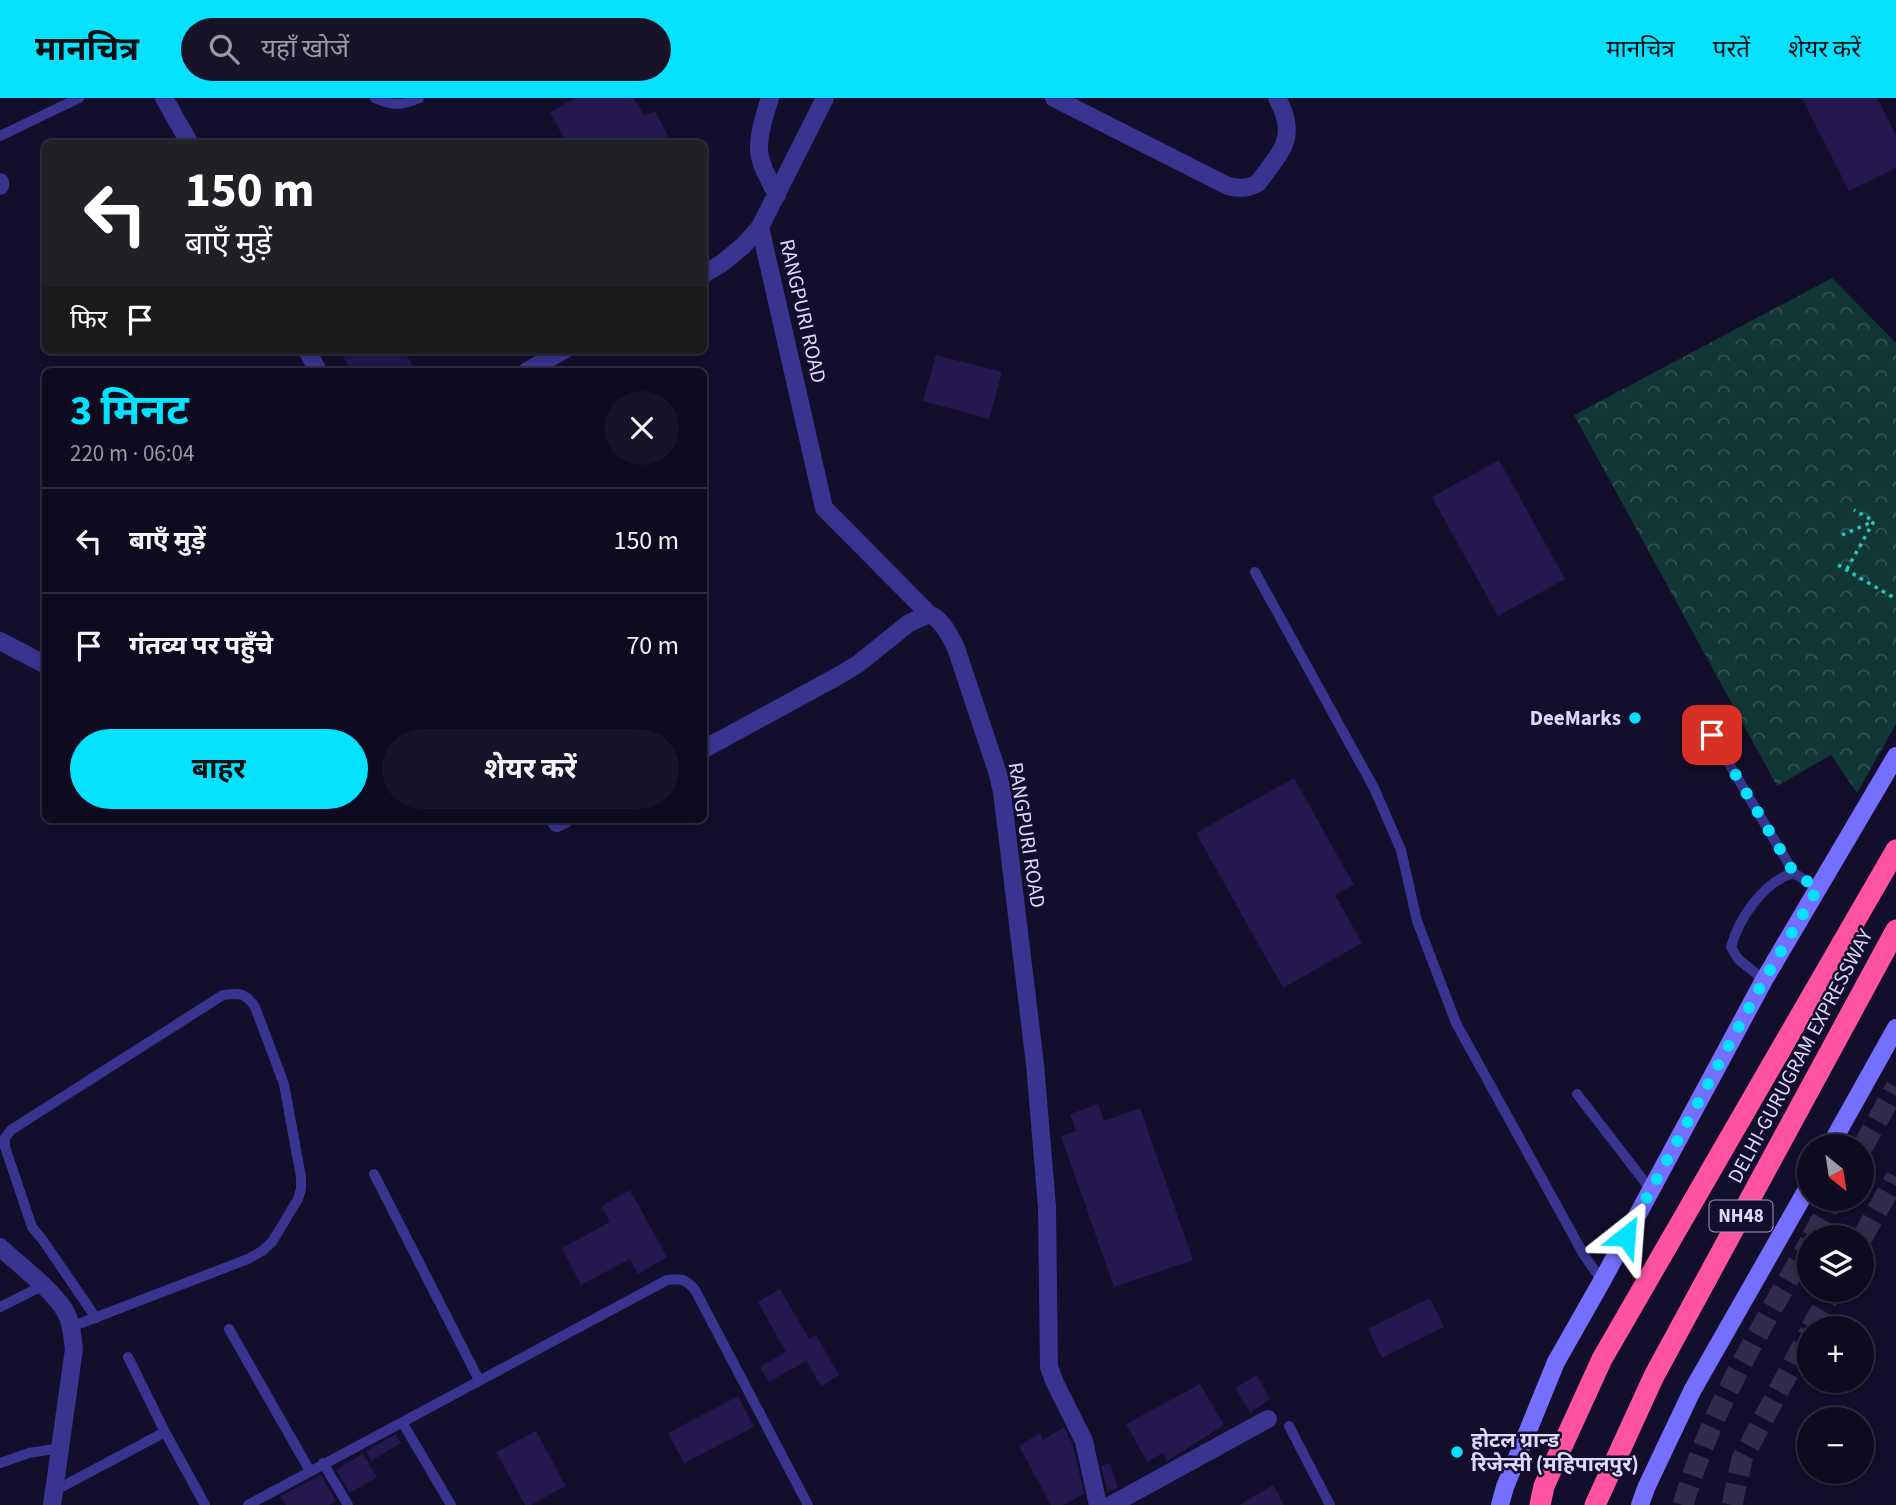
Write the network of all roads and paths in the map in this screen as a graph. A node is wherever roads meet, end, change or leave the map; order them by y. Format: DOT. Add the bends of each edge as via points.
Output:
graph roads {
  1 [pos="79,98"];
  2 [pos="164,98"];
  3 [pos="375,98"];
  4 [pos="419,98"];
  5 [pos="770,98"];
  6 [pos="825,98"];
  7 [pos="1054,98"];
  8 [pos="1277,98"];
  9 [pos="0,136"];
  10 [pos="188,140"];
  11 [pos="776,195"];
  12 [pos="760,227"];
  13 [pos="707,272"];
  14 [pos="557,354"];
  15 [pos="532,368"];
  16 [pos="1854,510"];
  17 [pos="1874,522"];
  18 [pos="1842,535"];
  19 [pos="1838,565"];
  20 [pos="1847,569"];
  21 [pos="1255,572"];
  22 [pos="1896,599"];
  23 [pos="929,614"];
  24 [pos="0,641"];
  25 [pos="42,663"];
  26 [pos="1712,735"];
  27 [pos="707,747"];
  28 [pos="1896,755"];
  29 [pos="1896,850"];
  30 [pos="1794,873"];
  31 [pos="1818,888"];
  32 [pos="1896,930"];
  33 [pos="1764,980"];
  34 [pos="1896,1028"];
  35 [pos="1577,1094"];
  36 [pos="1837,1134"];
  37 [pos="374,1174"];
  38 [pos="1651,1190"];
  39 [pos="1797,1207"];
  40 [pos="0,1247"];
  41 [pos="1602,1281"];
  42 [pos="42,1286"];
  43 [pos="0,1307"];
  44 [pos="96,1318"];
  45 [pos="71,1327"];
  46 [pos="229,1329"];
  47 [pos="128,1357"];
  48 [pos="479,1380"];
  49 [pos="1268,1419"];
  50 [pos="402,1422"];
  51 [pos="1289,1426"];
  52 [pos="165,1432"];
  53 [pos="60,1448"];
  54 [pos="0,1463"];
  55 [pos="323,1463"];
  56 [pos="310,1471"];
  57 [pos="53,1498"];
  58 [pos="205,1505"];
  59 [pos="248,1505"];
  60 [pos="348,1505"];
  61 [pos="451,1505"];
  62 [pos="808,1505"];
  63 [pos="1098,1505"];
  64 [pos="1111,1505"];
  65 [pos="1330,1505"];
  66 [pos="1500,1505"];
  67 [pos="1540,1505"];
  68 [pos="1595,1505"];
  69 [pos="1640,1505"];
  1 -- 9 [label="lane"];
  2 -- 10 [label="street"];
  3 -- 4 [label="lane" via="386,104 406,104"];
  5 -- 11 [label="street" via="759,149"];
  6 -- 11 [label="street"];
  7 -- 8 [label="street" via="1237,189 1258,183 1286,144 1288,124"];
  11 -- 12 [label="street"];
  12 -- 13 [label="street"];
  12 -- 23 [label="street, RANGPURI ROAD" via="824,508"];
  14 -- 15 [label="street"];
  16 -- 17 [label="path"];
  17 -- 18 [label="path"];
  17 -- 20 [label="path"];
  19 -- 20 [label="path"];
  20 -- 22 [label="path"];
  21 -- 41 [label="lane" via="1382,806 1401,850 1422,933 1464,1041"];
  23 -- 27 [label="street" via="909,623 838,677"];
  23 -- 63 [label="street, RANGPURI ROAD" via="936,616 957,648 1002,792 1047,1207 1048,1360 1084,1441"];
  24 -- 25 [label="street"];
  26 -- 30 [label="lane"];
  28 -- 31 [label="main road"];
  29 -- 67 [label="highway, DELHI-GURUGRAM EXPRESSWAY / NH48" via="1602,1359 1544,1486"];
  30 -- 31 [label="lane"];
  30 -- 33 [label="lane" via="1782,876 1766,890 1734,934 1731,947 1738,959"];
  31 -- 33 [label="main road"];
  32 -- 68 [label="highway, DELHI-GURUGRAM EXPRESSWAY / NH48" via="1654,1376"];
  33 -- 38 [label="main road"];
  34 -- 36 [label="main road"];
  35 -- 38 [label="lane"];
  37 -- 48 [label="lane"];
  38 -- 41 [label="main road"];
  39 -- 69 [label="main road" via="1692,1391"];
  40 -- 42 [label="street"];
  41 -- 66 [label="main road" via="1556,1362"];
  42 -- 43 [label="lane"];
  42 -- 45 [label="street" via="65,1311"];
  44 -- 44 [label="lane" via="262,1251 298,1199 301,1177 284,1084 255,1007 244,995 223,995 5,1138 32,1227"];
  44 -- 45 [label="lane"];
  45 -- 53 [label="street" via="74,1349"];
  46 -- 56 [label="lane"];
  47 -- 52 [label="lane"];
  48 -- 50 [label="lane"];
  48 -- 62 [label="lane" via="667,1280 686,1280"];
  49 -- 64 [label="street"];
  50 -- 55 [label="lane"];
  50 -- 61 [label="lane"];
  51 -- 65 [label="lane"];
  52 -- 57 [label="lane"];
  52 -- 58 [label="lane"];
  53 -- 54 [label="lane"];
  53 -- 57 [label="street"];
  55 -- 56 [label="lane"];
  55 -- 60 [label="lane"];
  56 -- 59 [label="lane"];
}
